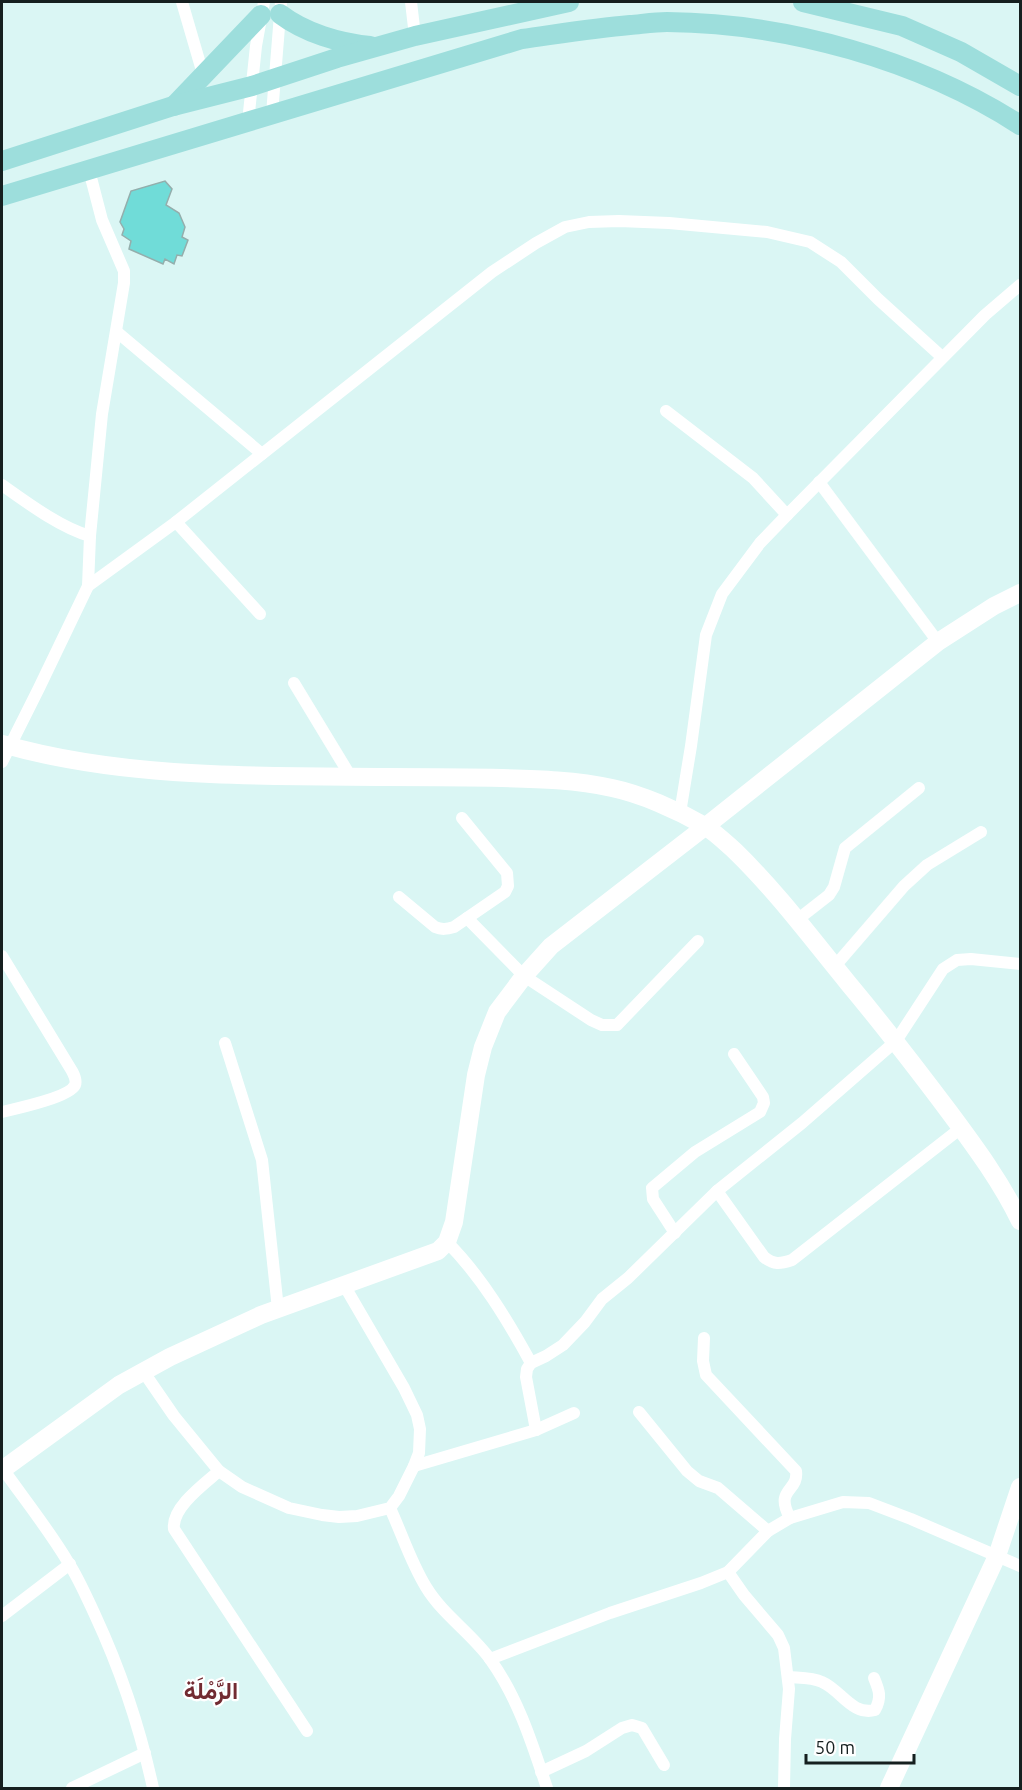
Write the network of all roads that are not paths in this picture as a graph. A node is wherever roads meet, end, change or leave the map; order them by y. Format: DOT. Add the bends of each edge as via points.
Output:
graph roads {
  1 [pos="182,2"];
  2 [pos="411,2"];
  3 [pos="569,2"];
  4 [pos="803,2"];
  5 [pos="272,8"];
  6 [pos="415,36"];
  7 [pos="379,47"];
  8 [pos="203,74"];
  9 [pos="274,78"];
  10 [pos="252,86"];
  11 [pos="1020,86"];
  12 [pos="173,106"];
  13 [pos="272,114"];
  14 [pos="248,122"];
  15 [pos="1020,125"];
  16 [pos="2,161"];
  17 [pos="89,170"];
  18 [pos="2,196"];
  19 [pos="1020,285"];
  20 [pos="117,332"];
  21 [pos="942,357"];
  22 [pos="666,411"];
  23 [pos="262,454"];
  24 [pos="819,482"];
  25 [pos="2,485"];
  26 [pos="787,515"];
  27 [pos="176,522"];
  28 [pos="90,536"];
  29 [pos="88,586"];
  30 [pos="1020,593"];
  31 [pos="260,614"];
  32 [pos="938,642"];
  33 [pos="294,683"];
  34 [pos="4,751"];
  35 [pos="351,777"];
  36 [pos="918,789"];
  37 [pos="680,813"];
  38 [pos="462,818"];
  39 [pos="706,826"];
  40 [pos="981,832"];
  41 [pos="399,897"];
  42 [pos="467,918"];
  43 [pos="797,920"];
  44 [pos="698,941"];
  45 [pos="2,956"];
  46 [pos="1020,964"];
  47 [pos="835,966"];
  48 [pos="524,976"];
  49 [pos="896,1041"];
  50 [pos="225,1043"];
  51 [pos="734,1054"];
  52 [pos="2,1112"];
  53 [pos="961,1128"];
  54 [pos="717,1191"];
  55 [pos="1020,1221"];
  56 [pos="675,1233"];
  57 [pos="447,1242"];
  58 [pos="344,1285"];
  59 [pos="278,1309"];
  60 [pos="704,1338"];
  61 [pos="531,1363"];
  62 [pos="143,1371"];
  63 [pos="639,1412"];
  64 [pos="573,1413"];
  65 [pos="536,1430"];
  66 [pos="414,1466"];
  67 [pos="2,1469"];
  68 [pos="219,1471"];
  69 [pos="1020,1486"];
  70 [pos="390,1508"];
  71 [pos="790,1518"];
  72 [pos="768,1532"];
  73 [pos="997,1556"];
  74 [pos="70,1564"];
  75 [pos="1020,1566"];
  76 [pos="728,1572"];
  77 [pos="2,1616"];
  78 [pos="490,1659"];
  79 [pos="788,1677"];
  80 [pos="873,1678"];
  81 [pos="307,1731"];
  82 [pos="145,1753"];
  83 [pos="664,1765"];
  84 [pos="542,1773"];
  85 [pos="72,1788"];
  86 [pos="153,1788"];
  87 [pos="547,1788"];
  88 [pos="784,1788"];
  89 [pos="889,1788"];
  1 -- 8 [label="street"];
  2 -- 6 [label="street"];
  3 -- 6 [label="main road"];
  4 -- 11 [label="main road" via="902,26 961,52"];
  5 -- 7 [label="main road" via="289,21 330,38"];
  5 -- 8 [label="main road"];
  5 -- 9 [label="street"];
  5 -- 10 [label="street"];
  6 -- 7 [label="main road"];
  7 -- 9 [label="main road"];
  8 -- 12 [label="main road"];
  9 -- 10 [label="main road"];
  9 -- 13 [label="street"];
  10 -- 12 [label="main road"];
  10 -- 14 [label="street"];
  12 -- 16 [label="main road"];
  13 -- 14 [label="main road"];
  13 -- 15 [label="main road" via="522,39 665,22 742,26 811,39 904,67 988,105"];
  14 -- 17 [label="main road"];
  17 -- 18 [label="main road"];
  17 -- 20 [label="street" via="102,220 124,271"];
  19 -- 21 [label="street"];
  20 -- 23 [label="street"];
  20 -- 28 [label="street" via="102,414"];
  21 -- 23 [label="street" via="841,262 810,242 724,227 589,222 565,227 492,272"];
  21 -- 24 [label="street"];
  22 -- 26 [label="street" via="753,478"];
  23 -- 27 [label="street"];
  24 -- 26 [label="street"];
  24 -- 32 [label="street"];
  25 -- 28 [label="street"];
  26 -- 37 [label="street" via="760,543 723,594 706,635"];
  27 -- 29 [label="street"];
  27 -- 31 [label="street"];
  28 -- 29 [label="street"];
  29 -- 34 [label="street"];
  30 -- 32 [label="street"];
  32 -- 39 [label="street"];
  33 -- 35 [label="street"];
  34 -- 35 [label="street" via="134,769"];
  35 -- 37 [label="street" via="573,781 616,789"];
  36 -- 43 [label="street" via="845,848 829,895"];
  37 -- 39 [label="street"];
  38 -- 42 [label="street" via="509,879 505,892"];
  39 -- 43 [label="street" via="749,864"];
  39 -- 48 [label="street" via="551,946"];
  40 -- 47 [label="street" via="927,865 904,886"];
  41 -- 42 [label="street" via="440,929 454,927"];
  42 -- 48 [label="street"];
  43 -- 47 [label="street"];
  44 -- 48 [label="street" via="618,1025 591,1020"];
  45 -- 52 [label="street" via="75,1081 71,1090"];
  46 -- 49 [label="street" via="957,960 944,969"];
  47 -- 49 [label="street"];
  48 -- 57 [label="street" via="497,1012 483,1047 454,1222"];
  49 -- 53 [label="street"];
  49 -- 54 [label="street"];
  50 -- 59 [label="street" via="262,1160"];
  51 -- 56 [label="street" via="763,1097 762,1108 695,1152 652,1188 653,1199"];
  53 -- 54 [label="street" via="782,1264 771,1263 764,1257"];
  53 -- 55 [label="street" via="1008,1195"];
  54 -- 56 [label="street"];
  56 -- 61 [label="street" via="603,1299 563,1345"];
  57 -- 58 [label="street" via="438,1251 419,1259"];
  57 -- 61 [label="street" via="465,1259"];
  58 -- 59 [label="street"];
  58 -- 66 [label="street" via="417,1415 420,1442"];
  59 -- 62 [label="street"];
  60 -- 71 [label="street" via="706,1375 796,1472 783,1499"];
  61 -- 65 [label="street" via="526,1377"];
  62 -- 67 [label="street"];
  62 -- 68 [label="street"];
  63 -- 72 [label="street" via="687,1472 718,1488"];
  64 -- 65 [label="street"];
  65 -- 66 [label="street"];
  66 -- 70 [label="street"];
  67 -- 74 [label="street"];
  68 -- 70 [label="street" via="242,1487 289,1508 339,1517"];
  68 -- 81 [label="street" via="179,1510 174,1528"];
  69 -- 73 [label="street"];
  70 -- 78 [label="street" via="426,1587"];
  71 -- 72 [label="street"];
  71 -- 73 [label="street" via="843,1502 869,1503"];
  72 -- 76 [label="street"];
  73 -- 75 [label="street"];
  73 -- 89 [label="street"];
  74 -- 77 [label="street"];
  74 -- 82 [label="street" via="106,1639"];
  76 -- 78 [label="street"];
  76 -- 79 [label="street" via="778,1635"];
  78 -- 84 [label="street" via="515,1702"];
  79 -- 80 [label="street" via="820,1680 866,1712 875,1710 878,1704 880,1693"];
  79 -- 88 [label="street"];
  82 -- 85 [label="street"];
  82 -- 86 [label="street"];
  83 -- 84 [label="street" via="642,1728 632,1725"];
  84 -- 87 [label="street"];
}
